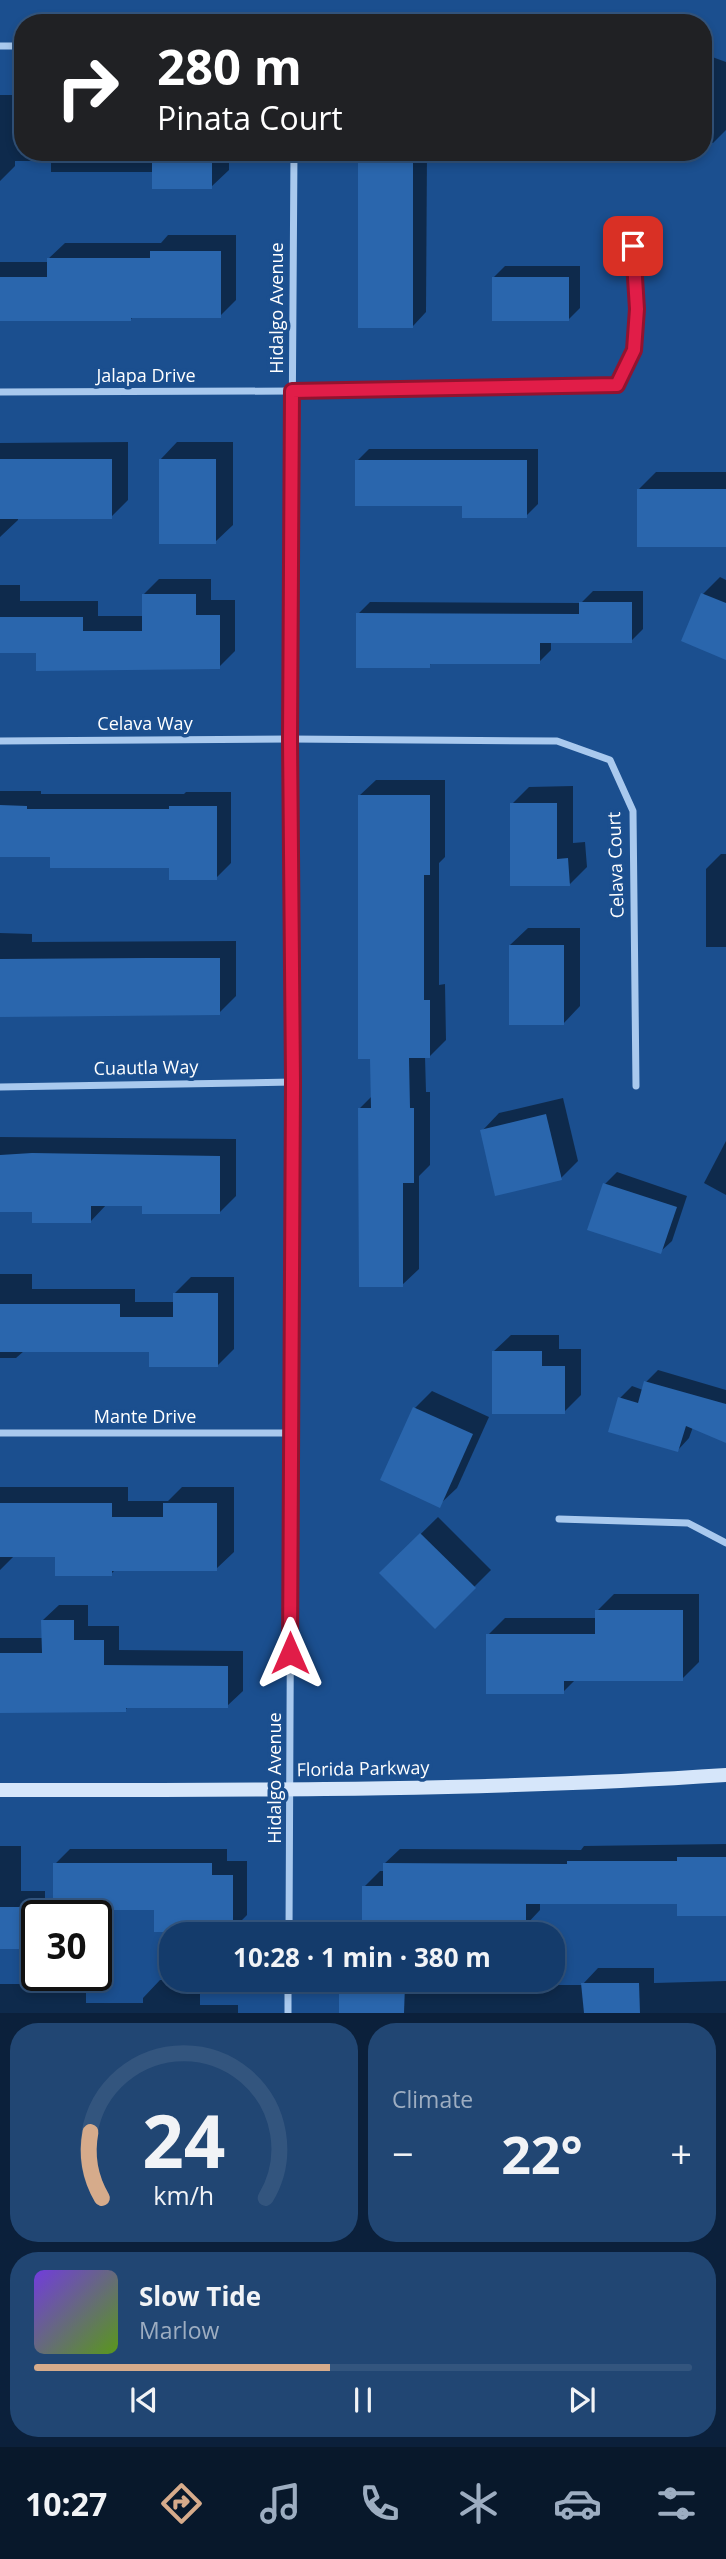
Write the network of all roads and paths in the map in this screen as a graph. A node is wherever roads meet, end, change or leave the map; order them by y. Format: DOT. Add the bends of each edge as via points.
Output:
graph roads {
  1 [pos="294,161"];
  2 [pos="632,224"];
  3 [pos="292,391"];
  4 [pos="0,392"];
  5 [pos="290,739"];
  6 [pos="0,741"];
  7 [pos="293,1082"];
  8 [pos="636,1086"];
  9 [pos="0,1087"];
  10 [pos="0,1433"];
  11 [pos="290,1433"];
  12 [pos="559,1519"];
  13 [pos="726,1544"];
  14 [pos="726,1775"];
  15 [pos="0,1790"];
  16 [pos="290,1790"];
  17 [pos="289,1922"];
  18 [pos="288,1992"];
  19 [pos="288,2013"];
  1 -- 3 [label="street, Hidalgo Avenue"];
  2 -- 3 [label="street, Jalapa Drive" via="637,309 634,350 617,385"];
  3 -- 4 [label="street, Jalapa Drive"];
  3 -- 5 [label="street, Hidalgo Avenue"];
  5 -- 6 [label="street, Celava Way"];
  5 -- 7 [label="street, Hidalgo Avenue"];
  5 -- 8 [label="street, Celava Court" via="556,741 610,760 634,811"];
  7 -- 9 [label="street, Cuautla Way"];
  7 -- 11 [label="street, Hidalgo Avenue"];
  10 -- 11 [label="street, Mante Drive"];
  11 -- 16 [label="street, Hidalgo Avenue"];
  12 -- 13 [label="street" via="688,1523"];
  14 -- 16 [label="street, Florida Parkway" via="625,1782"];
  15 -- 16 [label="street, Florida Parkway"];
  16 -- 17 [label="street, Hidalgo Avenue"];
  18 -- 19 [label="street"];
}
